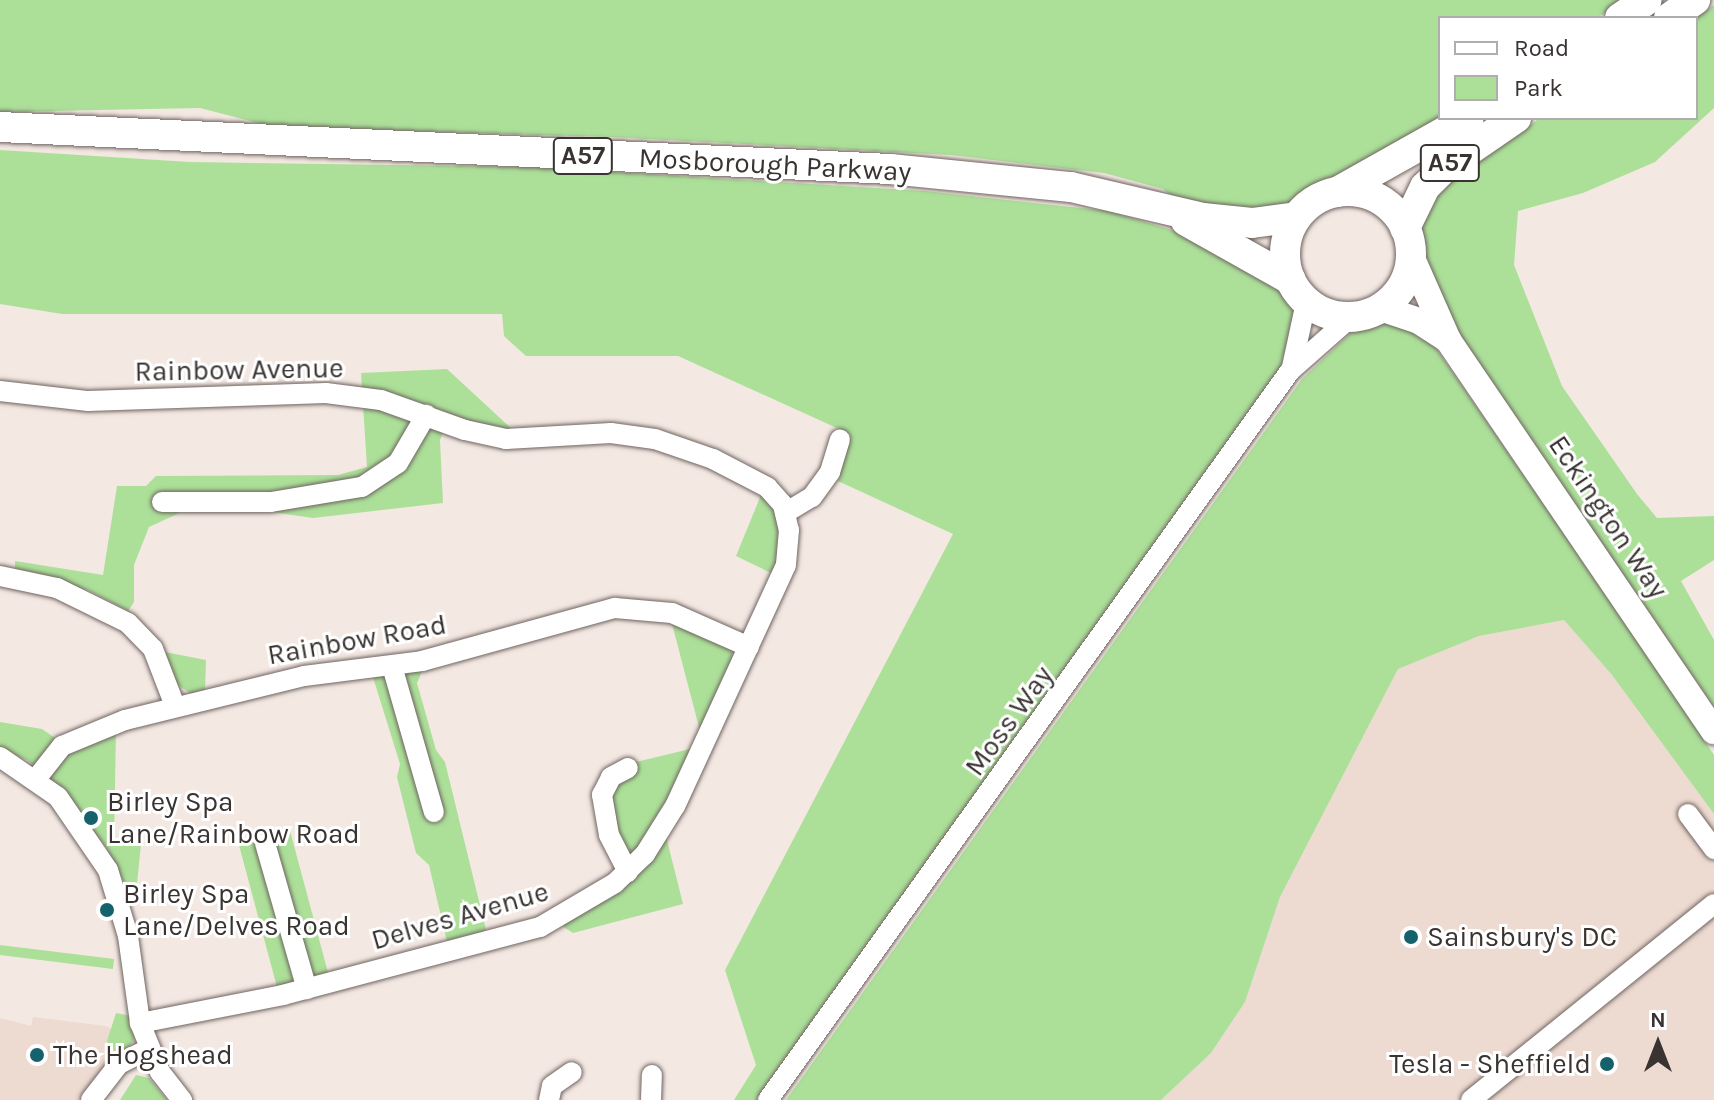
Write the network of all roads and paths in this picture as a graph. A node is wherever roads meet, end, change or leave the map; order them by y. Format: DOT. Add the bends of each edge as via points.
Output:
graph roads {
  1 [pos="1647,0"];
  2 [pos="1695,0"];
  3 [pos="1623,16"];
  4 [pos="1672,16"];
  5 [pos="1465,120"];
  6 [pos="1513,120"];
  7 [pos="0,127"];
  8 [pos="1335,193"];
  9 [pos="1163,209"];
  10 [pos="1297,217"];
  11 [pos="1408,242"];
  12 [pos="1298,291"];
  13 [pos="1380,308"];
  14 [pos="1351,317"];
  15 [pos="1448,340"];
  16 [pos="1290,371"];
  17 [pos="0,391"];
  18 [pos="426,415"];
  19 [pos="840,440"];
  20 [pos="162,502"];
  21 [pos="785,513"];
  22 [pos="0,576"];
  23 [pos="749,647"];
  24 [pos="392,666"];
  25 [pos="175,706"];
  26 [pos="1714,731"];
  27 [pos="0,757"];
  28 [pos="628,768"];
  29 [pos="36,779"];
  30 [pos="434,812"];
  31 [pos="1688,814"];
  32 [pos="265,843"];
  33 [pos="1714,849"];
  34 [pos="628,872"];
  35 [pos="1714,904"];
  36 [pos="307,989"];
  37 [pos="140,1023"];
  38 [pos="148,1049"];
  39 [pos="572,1072"];
  40 [pos="652,1075"];
  41 [pos="91,1100"];
  42 [pos="182,1100"];
  43 [pos="549,1100"];
  44 [pos="651,1100"];
  45 [pos="768,1100"];
  46 [pos="1471,1100"];
  1 -- 3 [label="highway"];
  2 -- 4 [label="highway"];
  5 -- 8 [label="highway, A57"];
  6 -- 11 [label="highway, A57" via="1446,166 1425,187"];
  7 -- 9 [label="highway, Mosborough Parkway / A57" via="890,169 1071,187"];
  8 -- 10 [label="highway, A57"];
  8 -- 11 [label="highway, A57" via="1376,198"];
  9 -- 10 [label="highway, Mosborough Parkway / A57" via="1252,223"];
  9 -- 12 [label="highway, Mosborough Parkway / A57"];
  10 -- 12 [label="highway" via="1285,248"];
  11 -- 13 [label="highway, A57" via="1402,286"];
  11 -- 15 [label="main road, Eckington Way"];
  12 -- 14 [label="highway, A57" via="1327,313"];
  12 -- 16 [label="street, Moss Way"];
  13 -- 14 [label="highway"];
  13 -- 15 [label="main road, Eckington Way" via="1419,321"];
  14 -- 16 [label="street, Moss Way"];
  15 -- 26 [label="main road, Eckington Way"];
  16 -- 45 [label="street, Moss Way"];
  17 -- 18 [label="street, Rainbow Avenue" via="88,401 326,393 381,400"];
  18 -- 20 [label="street" via="398,463 362,487 295,500"];
  18 -- 21 [label="street, Rainbow Avenue" via="506,439 611,433 655,439 767,487"];
  19 -- 21 [label="street" via="830,472 812,497"];
  21 -- 23 [label="street" via="786,565"];
  22 -- 25 [label="street" via="57,588 128,623 153,649"];
  23 -- 24 [label="street, Rainbow Road" via="672,613 633,607"];
  23 -- 34 [label="street, Delves Avenue" via="675,806"];
  24 -- 25 [label="street, Rainbow Road" via="304,676"];
  24 -- 30 [label="street"];
  25 -- 29 [label="street, Rainbow Road" via="83,734 62,746"];
  27 -- 29 [label="street"];
  28 -- 34 [label="street" via="611,777 602,795 609,835"];
  29 -- 37 [label="street" via="77,818 108,870 128,936"];
  31 -- 33 [label="street"];
  32 -- 36 [label="street"];
  34 -- 36 [label="street, Delves Avenue" via="580,907 540,927"];
  35 -- 46 [label="street"];
  36 -- 37 [label="street, Delves Avenue"];
  37 -- 38 [label="street"];
  38 -- 41 [label="street" via="119,1064"];
  38 -- 42 [label="street"];
  39 -- 43 [label="street" via="552,1086"];
  40 -- 44 [label="street"];
}
